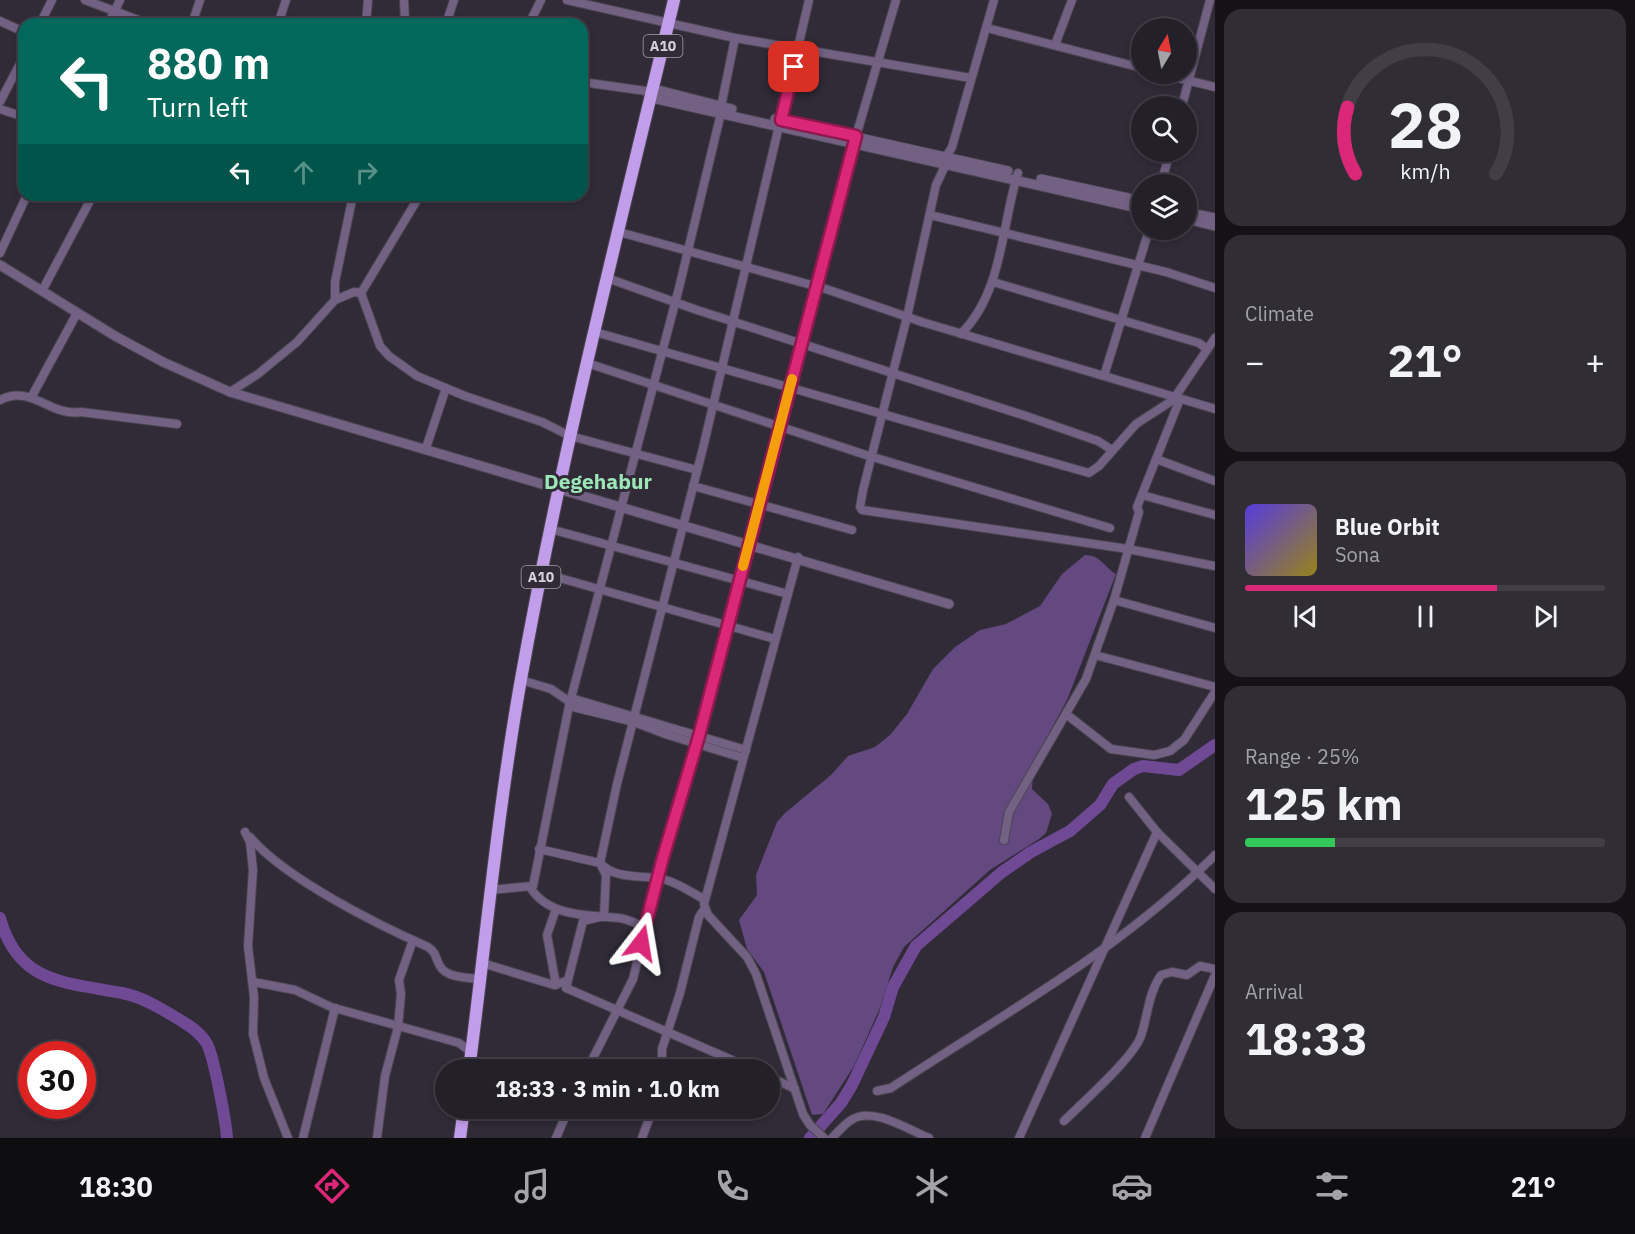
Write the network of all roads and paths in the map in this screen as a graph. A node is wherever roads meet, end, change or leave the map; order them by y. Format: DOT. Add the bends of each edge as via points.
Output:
graph roads {
  1 [pos="52,0"];
  2 [pos="85,0"];
  3 [pos="120,0"];
  4 [pos="200,0"];
  5 [pos="286,0"];
  6 [pos="368,0"];
  7 [pos="404,0"];
  8 [pos="454,0"];
  9 [pos="541,0"];
  10 [pos="567,0"];
  11 [pos="674,0"];
  12 [pos="809,0"];
  13 [pos="896,0"];
  14 [pos="994,0"];
  15 [pos="1072,0"];
  16 [pos="1210,0"];
  17 [pos="115,11"];
  18 [pos="43,18"];
  19 [pos="111,18"];
  20 [pos="133,18"];
  21 [pos="194,18"];
  22 [pos="280,18"];
  23 [pos="366,18"];
  24 [pos="405,18"];
  25 [pos="448,18"];
  26 [pos="532,18"];
  27 [pos="0,21"];
  28 [pos="668,23"];
  29 [pos="987,28"];
  30 [pos="18,29"];
  31 [pos="735,38"];
  32 [pos="1055,45"];
  33 [pos="798,50"];
  34 [pos="1197,50"];
  35 [pos="878,64"];
  36 [pos="1131,65"];
  37 [pos="18,68"];
  38 [pos="971,78"];
  39 [pos="1197,82"];
  40 [pos="588,83"];
  41 [pos="1215,87"];
  42 [pos="653,93"];
  43 [pos="0,102"];
  44 [pos="0,109"];
  45 [pos="721,110"];
  46 [pos="18,115"];
  47 [pos="780,123"];
  48 [pos="855,139"];
  49 [pos="946,160"];
  50 [pos="1017,176"];
  51 [pos="1131,199"];
  52 [pos="24,201"];
  53 [pos="90,201"];
  54 [pos="351,201"];
  55 [pos="416,201"];
  56 [pos="1131,206"];
  57 [pos="930,215"];
  58 [pos="1197,215"];
  59 [pos="1197,219"];
  60 [pos="1215,219"];
  61 [pos="619,232"];
  62 [pos="1004,233"];
  63 [pos="1146,240"];
  64 [pos="688,250"];
  65 [pos="0,253"];
  66 [pos="0,265"];
  67 [pos="1138,265"];
  68 [pos="746,266"];
  69 [pos="607,278"];
  70 [pos="993,282"];
  71 [pos="817,286"];
  72 [pos="1215,288"];
  73 [pos="42,291"];
  74 [pos="361,292"];
  75 [pos="335,300"];
  76 [pos="675,303"];
  77 [pos="77,313"];
  78 [pos="908,317"];
  79 [pos="733,321"];
  80 [pos="1121,321"];
  81 [pos="595,332"];
  82 [pos="961,334"];
  83 [pos="1215,338"];
  84 [pos="802,343"];
  85 [pos="1207,349"];
  86 [pos="662,351"];
  87 [pos="587,363"];
  88 [pos="722,369"];
  89 [pos="893,372"];
  90 [pos="1104,376"];
  91 [pos="654,384"];
  92 [pos="446,388"];
  93 [pos="790,388"];
  94 [pos="230,392"];
  95 [pos="32,396"];
  96 [pos="1177,398"];
  97 [pos="0,400"];
  98 [pos="713,404"];
  99 [pos="1215,409"];
  100 [pos="882,415"];
  101 [pos="177,424"];
  102 [pos="780,426"];
  103 [pos="570,435"];
  104 [pos="426,448"];
  105 [pos="1112,450"];
  106 [pos="635,453"];
  107 [pos="872,456"];
  108 [pos="1156,459"];
  109 [pos="697,470"];
  110 [pos="1215,481"];
  111 [pos="693,486"];
  112 [pos="558,488"];
  113 [pos="1142,495"];
  114 [pos="759,504"];
  115 [pos="621,506"];
  116 [pos="1215,515"];
  117 [pos="683,524"];
  118 [pos="1110,528"];
  119 [pos="550,529"];
  120 [pos="852,530"];
  121 [pos="748,543"];
  122 [pos="611,546"];
  123 [pos="1128,549"];
  124 [pos="798,557"];
  125 [pos="673,564"];
  126 [pos="1215,566"];
  127 [pos="542,573"];
  128 [pos="739,581"];
  129 [pos="600,589"];
  130 [pos="788,594"];
  131 [pos="1114,600"];
  132 [pos="949,604"];
  133 [pos="663,607"];
  134 [pos="727,626"];
  135 [pos="1215,628"];
  136 [pos="775,639"];
  137 [pos="1095,655"];
  138 [pos="521,680"];
  139 [pos="1215,687"];
  140 [pos="1215,692"];
  141 [pos="570,702"];
  142 [pos="1066,714"];
  143 [pos="635,720"];
  144 [pos="698,740"];
  145 [pos="744,754"];
  146 [pos="1129,797"];
  147 [pos="1157,831"];
  148 [pos="1004,840"];
  149 [pos="539,849"];
  150 [pos="1215,855"];
  151 [pos="600,862"];
  152 [pos="1197,872"];
  153 [pos="658,879"];
  154 [pos="530,887"];
  155 [pos="1215,888"];
  156 [pos="490,890"];
  157 [pos="704,899"];
  158 [pos="705,908"];
  159 [pos="556,909"];
  160 [pos="604,916"];
  161 [pos="645,927"];
  162 [pos="413,940"];
  163 [pos="1103,950"];
  164 [pos="482,963"];
  165 [pos="1215,969"];
  166 [pos="1215,975"];
  167 [pos="480,979"];
  168 [pos="566,981"];
  169 [pos="253,982"];
  170 [pos="556,985"];
  171 [pos="335,1008"];
  172 [pos="617,1010"];
  173 [pos="398,1027"];
  174 [pos="668,1031"];
  175 [pos="471,1052"];
  176 [pos="470,1059"];
  177 [pos="592,1059"];
  178 [pos="662,1059"];
  179 [pos="730,1059"];
  180 [pos="780,1082"];
  181 [pos="795,1089"];
  182 [pos="877,1090"];
  183 [pos="463,1119"];
  184 [pos="565,1119"];
  185 [pos="649,1119"];
  186 [pos="1064,1121"];
  187 [pos="288,1138"];
  188 [pos="303,1138"];
  189 [pos="377,1138"];
  190 [pos="460,1138"];
  191 [pos="556,1138"];
  192 [pos="642,1138"];
  193 [pos="824,1138"];
  194 [pos="832,1138"];
  195 [pos="928,1138"];
  196 [pos="1019,1138"];
  197 [pos="1144,1138"];
  1 -- 18 [label="street"];
  2 -- 17 [label="street"];
  3 -- 17 [label="street"];
  4 -- 21 [label="street"];
  5 -- 22 [label="street"];
  6 -- 23 [label="street"];
  7 -- 24 [label="street"];
  8 -- 25 [label="street"];
  9 -- 26 [label="street"];
  10 -- 28 [label="street"];
  11 -- 28 [label="highway, A10"];
  12 -- 33 [label="street"];
  13 -- 35 [label="street"];
  14 -- 29 [label="street"];
  15 -- 32 [label="street"];
  16 -- 34 [label="street"];
  17 -- 19 [label="street"];
  17 -- 20 [label="street"];
  27 -- 30 [label="street"];
  28 -- 31 [label="street"];
  28 -- 42 [label="highway, A10"];
  29 -- 32 [label="street"];
  29 -- 38 [label="street"];
  31 -- 33 [label="street"];
  31 -- 45 [label="street"];
  32 -- 36 [label="street"];
  33 -- 35 [label="street"];
  33 -- 47 [label="street"];
  35 -- 38 [label="street"];
  35 -- 48 [label="street"];
  37 -- 43 [label="street"];
  38 -- 49 [label="street"];
  39 -- 41 [label="street"];
  40 -- 42 [label="street"];
  42 -- 45 [label="street"];
  42 -- 61 [label="highway, A10"];
  44 -- 46 [label="street"];
  45 -- 47 [label="street"];
  45 -- 64 [label="street"];
  47 -- 48 [label="street"];
  47 -- 68 [label="street"];
  48 -- 49 [label="street"];
  48 -- 71 [label="street"];
  49 -- 50 [label="street"];
  49 -- 57 [label="street"];
  50 -- 51 [label="street"];
  50 -- 56 [label="street"];
  50 -- 62 [label="street"];
  52 -- 65 [label="street"];
  53 -- 73 [label="street"];
  54 -- 75 [label="street" via="334,282"];
  55 -- 74 [label="street"];
  57 -- 62 [label="street"];
  57 -- 78 [label="street"];
  58 -- 60 [label="street"];
  59 -- 60 [label="street"];
  61 -- 64 [label="street"];
  61 -- 69 [label="highway, A10"];
  62 -- 67 [label="street"];
  62 -- 70 [label="street"];
  63 -- 67 [label="street"];
  64 -- 68 [label="street"];
  64 -- 76 [label="street"];
  66 -- 73 [label="street"];
  67 -- 72 [label="street"];
  67 -- 80 [label="street"];
  68 -- 71 [label="street"];
  68 -- 79 [label="street"];
  69 -- 76 [label="street"];
  69 -- 81 [label="highway, A10"];
  70 -- 80 [label="street"];
  70 -- 82 [label="street"];
  71 -- 78 [label="street"];
  71 -- 84 [label="street"];
  73 -- 77 [label="street"];
  74 -- 75 [label="street"];
  74 -- 92 [label="street" via="374,335 390,356 417,376"];
  75 -- 94 [label="street" via="297,342"];
  76 -- 79 [label="street"];
  76 -- 86 [label="street"];
  77 -- 94 [label="street" via="164,363"];
  77 -- 95 [label="street"];
  78 -- 82 [label="street"];
  78 -- 89 [label="street"];
  79 -- 84 [label="street"];
  79 -- 88 [label="street"];
  80 -- 85 [label="street" via="1199,343"];
  80 -- 90 [label="street"];
  81 -- 86 [label="street"];
  81 -- 87 [label="highway, A10"];
  82 -- 90 [label="street"];
  83 -- 85 [label="street"];
  84 -- 89 [label="street"];
  84 -- 93 [label="street"];
  85 -- 96 [label="street"];
  86 -- 88 [label="street"];
  86 -- 91 [label="street"];
  87 -- 91 [label="street"];
  87 -- 103 [label="highway, A10"];
  88 -- 93 [label="street"];
  88 -- 98 [label="street"];
  89 -- 100 [label="street"];
  89 -- 105 [label="street" via="1098,441"];
  90 -- 96 [label="street"];
  91 -- 98 [label="street"];
  91 -- 106 [label="street"];
  92 -- 103 [label="street"];
  92 -- 104 [label="street"];
  93 -- 100 [label="street"];
  93 -- 102 [label="street"];
  94 -- 104 [label="street"];
  95 -- 97 [label="street" via="10,395"];
  95 -- 101 [label="street" via="68,414 81,412"];
  96 -- 99 [label="street"];
  96 -- 105 [label="street" via="1136,424"];
  96 -- 108 [label="street"];
  98 -- 102 [label="street"];
  98 -- 109 [label="street"];
  100 -- 105 [label="street" via="1080,472 1096,470"];
  100 -- 107 [label="street"];
  102 -- 107 [label="street"];
  102 -- 114 [label="street"];
  103 -- 106 [label="street"];
  103 -- 112 [label="highway, A10"];
  104 -- 112 [label="street"];
  106 -- 109 [label="street"];
  106 -- 115 [label="street"];
  107 -- 118 [label="street"];
  107 -- 123 [label="street" via="860,507 866,511"];
  108 -- 110 [label="street"];
  108 -- 113 [label="street"];
  109 -- 111 [label="street"];
  111 -- 114 [label="street"];
  111 -- 117 [label="street"];
  112 -- 115 [label="street"];
  112 -- 119 [label="highway, A10"];
  113 -- 116 [label="street"];
  113 -- 123 [label="street"];
  114 -- 120 [label="street"];
  114 -- 121 [label="street"];
  115 -- 117 [label="street"];
  115 -- 122 [label="street"];
  117 -- 121 [label="street"];
  117 -- 125 [label="street"];
  119 -- 122 [label="street"];
  119 -- 127 [label="highway, A10"];
  121 -- 124 [label="street"];
  121 -- 128 [label="street"];
  122 -- 125 [label="street"];
  122 -- 129 [label="street"];
  123 -- 126 [label="street"];
  123 -- 131 [label="street"];
  124 -- 130 [label="street"];
  124 -- 132 [label="street"];
  125 -- 128 [label="street"];
  125 -- 133 [label="street"];
  127 -- 129 [label="street"];
  127 -- 138 [label="highway, A10"];
  128 -- 130 [label="street"];
  128 -- 134 [label="street"];
  129 -- 133 [label="street"];
  129 -- 141 [label="street"];
  130 -- 136 [label="street"];
  131 -- 135 [label="street"];
  131 -- 137 [label="street"];
  133 -- 134 [label="street"];
  133 -- 143 [label="street"];
  134 -- 136 [label="street"];
  134 -- 144 [label="street"];
  136 -- 145 [label="street"];
  137 -- 139 [label="street"];
  137 -- 142 [label="street"];
  138 -- 141 [label="street" via="551,689"];
  138 -- 156 [label="highway, A10"];
  140 -- 142 [label="street" via="1184,740 1170,751 1154,755 1111,749"];
  141 -- 143 [label="street"];
  141 -- 149 [label="street"];
  142 -- 148 [label="street" via="1009,812"];
  143 -- 144 [label="street"];
  143 -- 151 [label="street"];
  144 -- 145 [label="street"];
  144 -- 153 [label="street"];
  145 -- 157 [label="street"];
  146 -- 147 [label="street"];
  147 -- 152 [label="street"];
  147 -- 163 [label="street"];
  149 -- 151 [label="street"];
  149 -- 154 [label="street"];
  150 -- 152 [label="street"];
  151 -- 153 [label="street" via="606,869 642,879"];
  151 -- 160 [label="street" via="606,875"];
  152 -- 155 [label="street"];
  152 -- 163 [label="street"];
  153 -- 157 [label="street"];
  153 -- 161 [label="street"];
  154 -- 156 [label="street"];
  154 -- 159 [label="street" via="536,897"];
  156 -- 164 [label="highway, A10"];
  157 -- 158 [label="street"];
  158 -- 174 [label="street" via="699,917"];
  158 -- 181 [label="street" via="747,957 761,984"];
  159 -- 160 [label="street"];
  159 -- 170 [label="street" via="547,935"];
  160 -- 161 [label="street"];
  160 -- 168 [label="street" via="583,921"];
  161 -- 172 [label="street" via="633,979"];
  162 -- 167 [label="street" via="436,952 439,964 448,974"];
  162 -- 169 [label="street" via="268,857 245,832 253,870 248,946"];
  162 -- 173 [label="street" via="399,980"];
  163 -- 182 [label="street" via="1052,987 891,1088"];
  163 -- 196 [label="street"];
  164 -- 167 [label="highway, A10"];
  164 -- 170 [label="street"];
  165 -- 186 [label="street" via="1200,966 1187,975 1161,975 1150,995 1141,1037"];
  166 -- 197 [label="street"];
  167 -- 175 [label="highway, A10"];
  168 -- 170 [label="street"];
  168 -- 172 [label="street" via="566,988"];
  169 -- 171 [label="street" via="295,990"];
  169 -- 187 [label="street" via="253,1034 264,1078"];
  171 -- 173 [label="street"];
  171 -- 188 [label="street"];
  172 -- 174 [label="street"];
  172 -- 177 [label="street"];
  173 -- 175 [label="street" via="459,1043"];
  173 -- 189 [label="street" via="385,1076"];
  174 -- 178 [label="street"];
  174 -- 179 [label="street"];
  175 -- 176 [label="highway, A10"];
  180 -- 181 [label="street"];
  181 -- 193 [label="street" via="806,1119"];
  183 -- 190 [label="highway"];
  184 -- 191 [label="street"];
  185 -- 192 [label="street"];
  194 -- 195 [label="street" via="853,1119 866,1116"];
}
